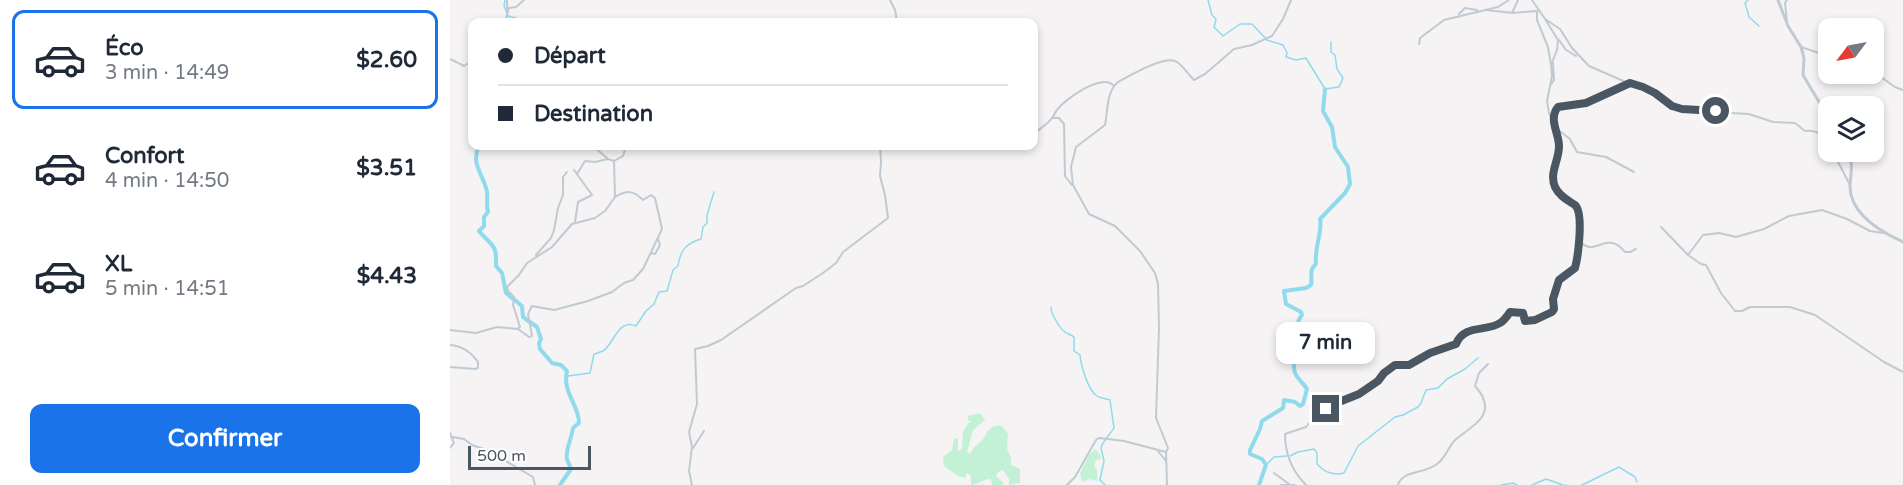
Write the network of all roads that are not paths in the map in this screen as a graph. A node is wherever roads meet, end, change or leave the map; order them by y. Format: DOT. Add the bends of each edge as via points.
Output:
graph roads {
  1 [pos="507,0"];
  2 [pos="524,0"];
  3 [pos="890,0"];
  4 [pos="1291,0"];
  5 [pos="1509,0"];
  6 [pos="1518,0"];
  7 [pos="1533,0"];
  8 [pos="1778,0"];
  9 [pos="1786,0"];
  10 [pos="1536,8"];
  11 [pos="1480,10"];
  12 [pos="509,12"];
  13 [pos="1512,13"];
  14 [pos="1457,16"];
  15 [pos="507,18"];
  16 [pos="896,18"];
  17 [pos="1546,20"];
  18 [pos="1788,26"];
  19 [pos="1558,40"];
  20 [pos="1419,44"];
  21 [pos="1801,48"];
  22 [pos="1818,53"];
  23 [pos="1580,58"];
  24 [pos="450,59"];
  25 [pos="468,64"];
  26 [pos="1552,64"];
  27 [pos="1884,79"];
  28 [pos="1630,83"];
  29 [pos="1114,86"];
  30 [pos="1903,90"];
  31 [pos="1818,100"];
  32 [pos="1053,118"];
  33 [pos="1553,119"];
  34 [pos="1556,128"];
  35 [pos="1038,131"];
  36 [pos="1818,131"];
  37 [pos="598,150"];
  38 [pos="625,150"];
  39 [pos="880,150"];
  40 [pos="608,159"];
  41 [pos="615,161"];
  42 [pos="1838,162"];
  43 [pos="1850,162"];
  44 [pos="574,170"];
  45 [pos="567,172"];
  46 [pos="1634,172"];
  47 [pos="576,174"];
  48 [pos="1073,185"];
  49 [pos="1850,185"];
  50 [pos="615,197"];
  51 [pos="575,222"];
  52 [pos="1661,227"];
  53 [pos="1883,233"];
  54 [pos="1580,242"];
  55 [pos="1903,242"];
  56 [pos="1636,249"];
  57 [pos="1688,255"];
  58 [pos="535,257"];
  59 [pos="518,329"];
  60 [pos="450,330"];
  61 [pos="450,345"];
  62 [pos="1488,364"];
  63 [pos="450,367"];
  64 [pos="1903,372"];
  65 [pos="704,431"];
  66 [pos="450,433"];
  67 [pos="453,437"];
  68 [pos="450,448"];
  69 [pos="1156,450"];
  70 [pos="1166,452"];
  71 [pos="691,455"];
  72 [pos="1166,461"];
  73 [pos="1274,473"];
  74 [pos="1297,477"];
  75 [pos="1292,484"];
  76 [pos="536,485"];
  77 [pos="692,485"];
  78 [pos="1067,485"];
  79 [pos="1167,485"];
  80 [pos="1283,485"];
  81 [pos="1306,485"];
  82 [pos="1398,485"];
  1 -- 12 [label="street"];
  2 -- 12 [label="street" via="509,8"];
  3 -- 16 [label="street"];
  4 -- 29 [label="street" via="1272,36 1234,50 1194,80 1172,59 1151,65"];
  5 -- 11 [label="street" via="1498,7"];
  6 -- 13 [label="street"];
  7 -- 10 [label="street"];
  8 -- 18 [label="street"];
  9 -- 18 [label="street"];
  10 -- 13 [label="street"];
  10 -- 17 [label="street"];
  10 -- 26 [label="street"];
  11 -- 13 [label="street"];
  11 -- 14 [label="street"];
  11 -- 14 [label="street" via="1465,8"];
  12 -- 15 [label="street"];
  14 -- 20 [label="street" via="1444,20 1419,39"];
  17 -- 19 [label="street"];
  17 -- 23 [label="street" via="1560,29"];
  18 -- 21 [label="street"];
  19 -- 23 [label="street"];
  19 -- 26 [label="street"];
  21 -- 22 [label="street"];
  21 -- 31 [label="street" via="1803,75"];
  23 -- 28 [label="street" via="1589,66"];
  24 -- 25 [label="street" via="464,66"];
  26 -- 33 [label="street" via="1554,80 1547,101"];
  27 -- 30 [label="street"];
  28 -- 33 [label="street" via="1586,103 1558,107"];
  28 -- 36 [label="street" via="1682,109 1749,114"];
  29 -- 32 [label="street" via="1106,80 1087,87 1058,109"];
  29 -- 48 [label="street" via="1105,125 1076,147 1073,154"];
  32 -- 35 [label="street"];
  32 -- 48 [label="street" via="1064,124 1065,176"];
  33 -- 34 [label="street"];
  34 -- 46 [label="street" via="1570,139 1577,152 1606,157"];
  34 -- 54 [label="street" via="1559,144 1553,179 1559,194 1577,207"];
  37 -- 40 [label="street"];
  38 -- 41 [label="street"];
  39 -- 71 [label="street" via="880,176 888,218 843,252 823,273 721,340 695,349 697,404 689,428"];
  40 -- 41 [label="street"];
  40 -- 47 [label="street" via="585,160"];
  41 -- 50 [label="street"];
  42 -- 49 [label="street"];
  43 -- 49 [label="street"];
  44 -- 47 [label="street"];
  45 -- 58 [label="street" via="551,238"];
  47 -- 51 [label="street" via="592,195 578,202"];
  48 -- 70 [label="street" via="1089,214 1115,226 1155,273 1160,328 1156,418 1168,448"];
  49 -- 53 [label="street" via="1857,207"];
  50 -- 51 [label="street" via="599,216"];
  50 -- 59 [label="street" via="630,191 643,200 653,196 662,229 658,250 655,254 651,252 633,280 588,302 554,310 532,306 528,314 532,336"];
  51 -- 58 [label="street" via="552,247"];
  52 -- 57 [label="street"];
  53 -- 55 [label="street"];
  53 -- 57 [label="street" via="1822,210 1789,216 1736,237 1703,235"];
  54 -- 56 [label="street" via="1592,247 1611,242 1625,252"];
  54 -- 74 [label="street" via="1575,268 1559,280 1550,313 1525,321 1523,313 1510,312 1499,324 1473,329 1459,337 1456,344 1409,365 1395,365 1359,394 1326,409 1306,427 1285,434 1287,455"];
  57 -- 64 [label="street" via="1706,265 1735,310 1790,307 1815,315"];
  58 -- 59 [label="street" via="507,286 514,297"];
  59 -- 60 [label="street" via="497,327 476,333"];
  61 -- 63 [label="street" via="467,350 478,362 478,368"];
  62 -- 82 [label="street" via="1479,373 1475,386 1485,404 1482,418 1456,439 1438,464 1403,476"];
  65 -- 71 [label="street"];
  66 -- 67 [label="street"];
  67 -- 68 [label="street"];
  67 -- 76 [label="street" via="464,438 492,452 533,477"];
  69 -- 70 [label="street"];
  69 -- 72 [label="street"];
  69 -- 78 [label="street" via="1110,438 1096,440"];
  70 -- 72 [label="street"];
  71 -- 77 [label="street"];
  72 -- 79 [label="street"];
  73 -- 75 [label="street"];
  74 -- 75 [label="street"];
  74 -- 81 [label="street"];
  75 -- 80 [label="street"];
}
